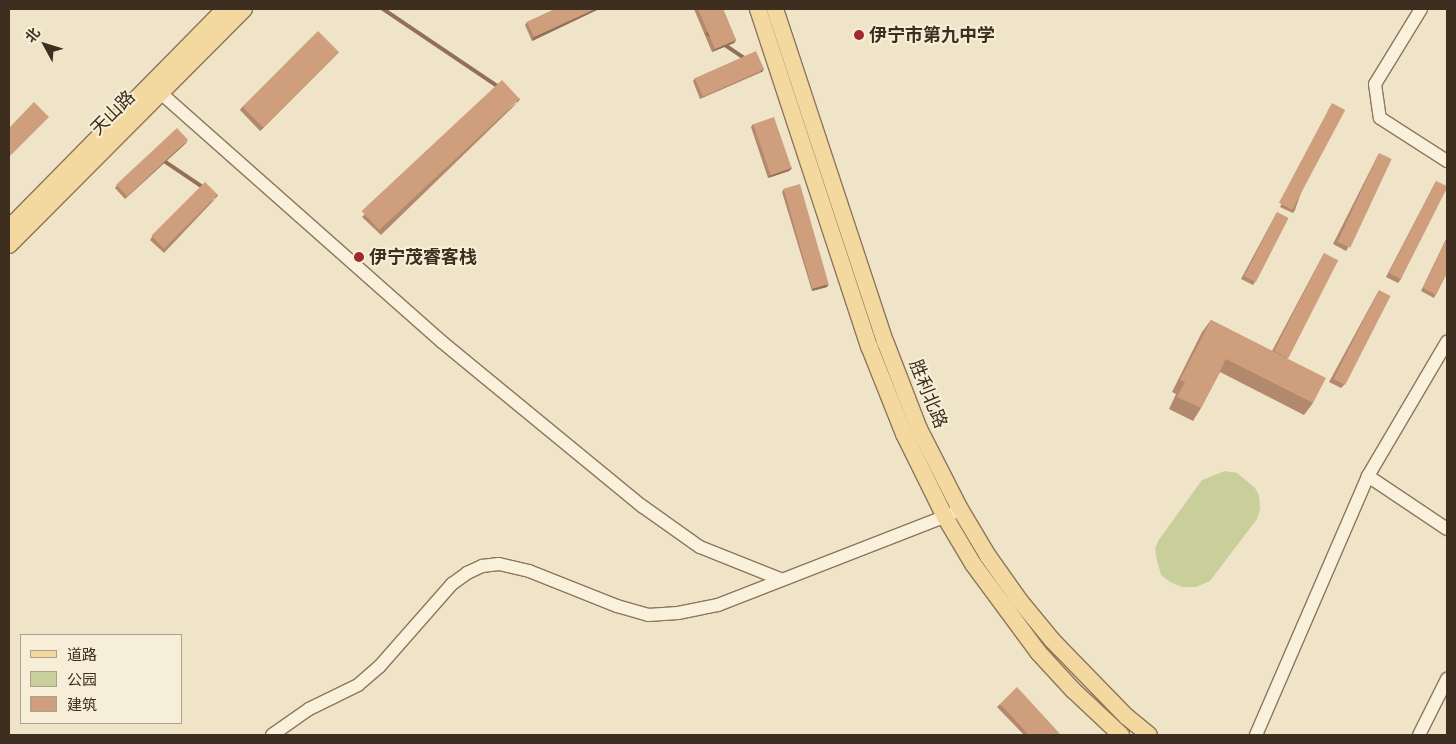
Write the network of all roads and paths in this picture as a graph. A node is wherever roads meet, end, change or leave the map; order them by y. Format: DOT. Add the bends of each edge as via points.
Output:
graph roads {
  1 [pos="225,9"];
  2 [pos="244,9"];
  3 [pos="758,9"];
  4 [pos="775,9"];
  5 [pos="1421,9"];
  6 [pos="156,89"];
  7 [pos="1447,161"];
  8 [pos="9,228"];
  9 [pos="9,245"];
  10 [pos="1447,342"];
  11 [pos="1368,476"];
  12 [pos="960,509"];
  13 [pos="945,517"];
  14 [pos="1447,530"];
  15 [pos="780,579"];
  16 [pos="1447,679"];
  17 [pos="272,735"];
  18 [pos="1121,735"];
  19 [pos="1149,735"];
  20 [pos="1256,735"];
  21 [pos="1419,735"];
  1 -- 6 [label="main road, 天山路"];
  2 -- 6 [label="main road, 天山路"];
  3 -- 13 [label="main road, 胜利北路" via="869,346 904,434"];
  4 -- 12 [label="main road, 胜利北路" via="885,341 919,429"];
  5 -- 7 [label="street" via="1375,84 1380,118"];
  6 -- 8 [label="main road, 天山路"];
  6 -- 9 [label="main road, 天山路"];
  6 -- 15 [label="street" via="442,342 642,506 700,547"];
  10 -- 11 [label="street"];
  11 -- 14 [label="street"];
  11 -- 20 [label="street"];
  12 -- 13 [label="street"];
  12 -- 19 [label="main road, 胜利北路" via="993,563 1052,640 1106,697"];
  13 -- 15 [label="street"];
  13 -- 18 [label="main road, 胜利北路" via="973,564 1038,652"];
  15 -- 17 [label="street" via="718,604 678,613 648,615 529,571 499,564 482,566 452,584 379,667 358,685 309,709"];
  16 -- 21 [label="street"];
}
